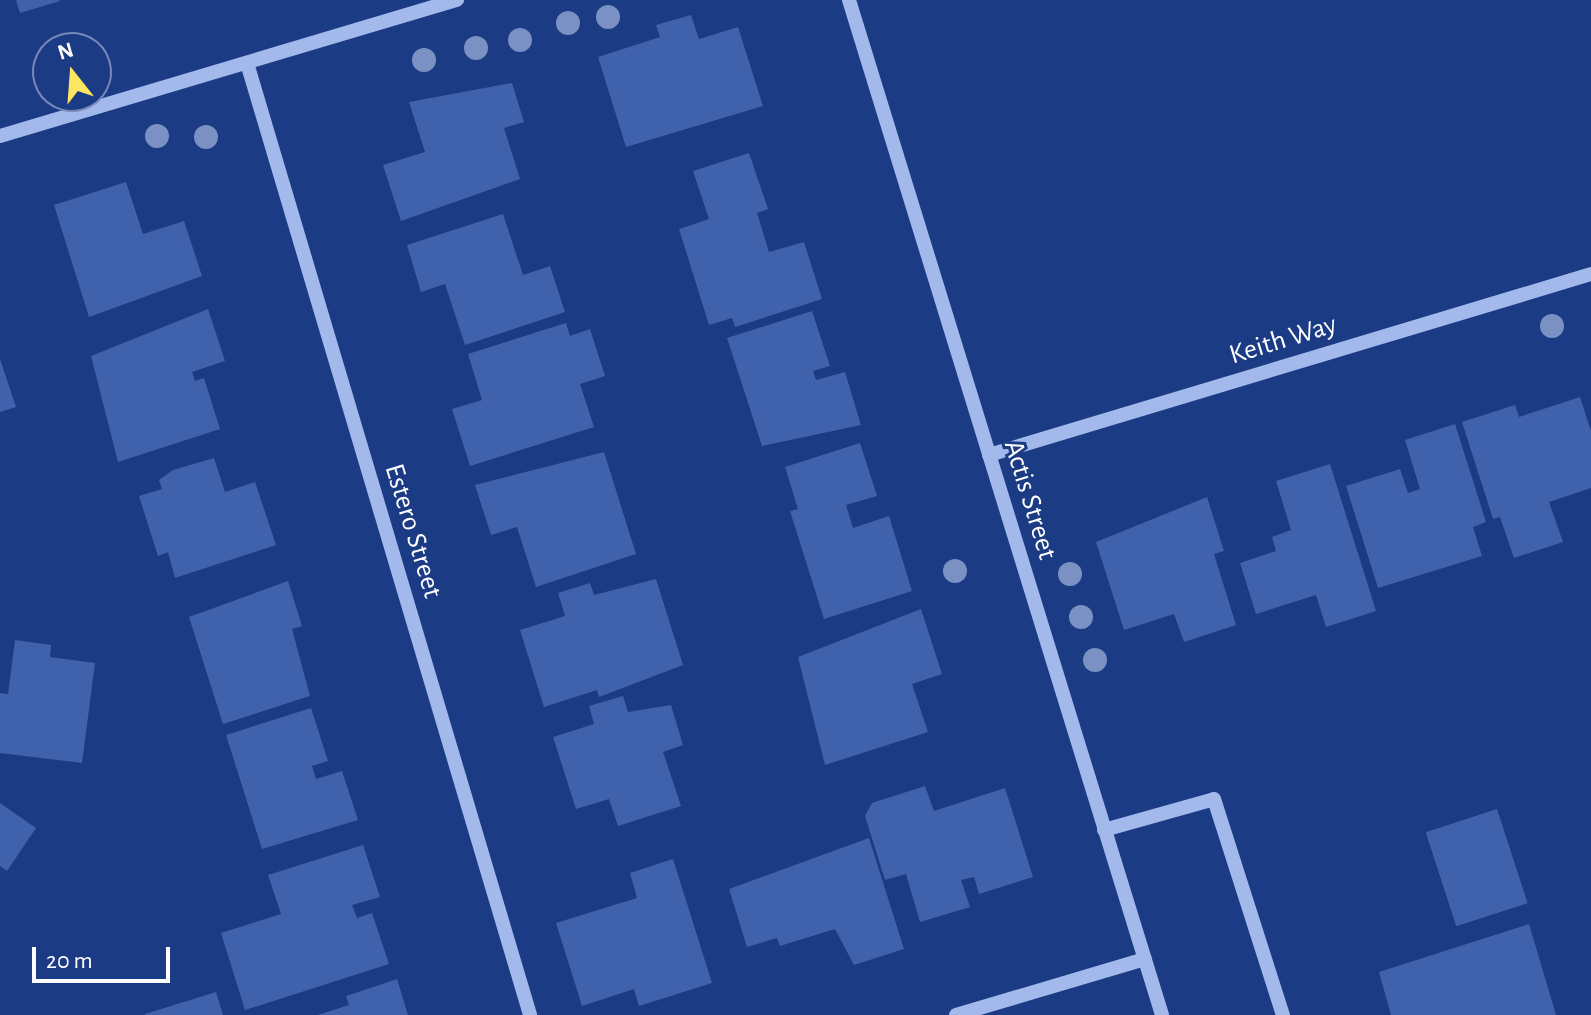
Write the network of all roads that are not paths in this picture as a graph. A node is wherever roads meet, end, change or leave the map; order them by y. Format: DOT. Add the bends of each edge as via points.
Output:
graph roads {
  1 [pos="457,0"];
  2 [pos="849,0"];
  3 [pos="247,63"];
  4 [pos="0,136"];
  5 [pos="1591,274"];
  6 [pos="989,455"];
  7 [pos="1104,830"];
  8 [pos="1145,959"];
  9 [pos="530,1015"];
  10 [pos="956,1015"];
  11 [pos="1162,1015"];
  12 [pos="1283,1015"];
  1 -- 3 [label="street"];
  2 -- 6 [label="street, Actis Street"];
  3 -- 4 [label="street"];
  3 -- 9 [label="street, Estero Street"];
  5 -- 6 [label="street, Keith Way"];
  6 -- 7 [label="street, Actis Street"];
  7 -- 8 [label="street, Actis Street"];
  7 -- 12 [label="street" via="1214,799"];
  8 -- 10 [label="street"];
  8 -- 11 [label="street, Actis Street"];
}
